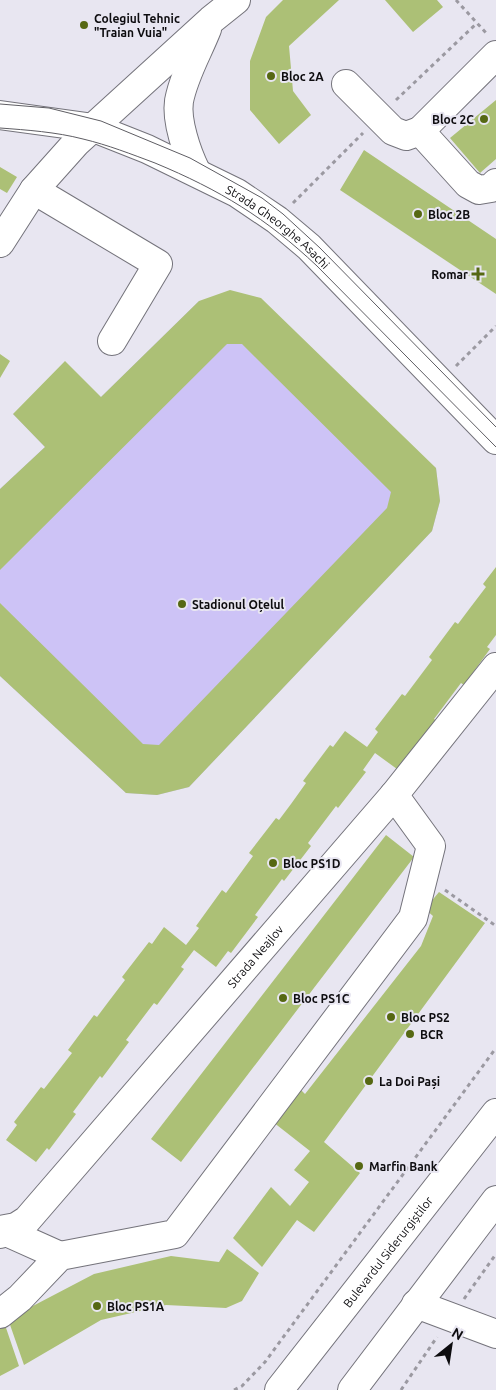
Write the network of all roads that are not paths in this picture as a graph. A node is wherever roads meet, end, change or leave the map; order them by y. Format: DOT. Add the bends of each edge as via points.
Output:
graph roads {
  1 [pos="236,0"];
  2 [pos="211,20"];
  3 [pos="493,46"];
  4 [pos="346,84"];
  5 [pos="0,115"];
  6 [pos="94,128"];
  7 [pos="420,131"];
  8 [pos="196,171"];
  9 [pos="496,183"];
  10 [pos="34,190"];
  11 [pos="0,243"];
  12 [pos="112,341"];
  13 [pos="496,440"];
  14 [pos="496,667"];
  15 [pos="394,795"];
  16 [pos="496,1113"];
  17 [pos="496,1200"];
  18 [pos="1,1231"];
  19 [pos="60,1256"];
  20 [pos="416,1304"];
  21 [pos="0,1314"];
  22 [pos="496,1334"];
  23 [pos="279,1390"];
  24 [pos="352,1390"];
  1 -- 2 [label="street"];
  2 -- 6 [label="street"];
  2 -- 8 [label="street" via="185,80 179,103 184,142"];
  3 -- 7 [label="street"];
  4 -- 7 [label="street" via="393,131 406,136"];
  5 -- 6 [label="street, Strada Gheorghe Asachi"];
  6 -- 8 [label="street, Strada Gheorghe Asachi"];
  6 -- 10 [label="street"];
  7 -- 9 [label="street" via="468,184 479,190 491,188"];
  8 -- 13 [label="street, Strada Gheorghe Asachi" via="277,220 308,247"];
  10 -- 11 [label="street"];
  10 -- 12 [label="street" via="158,264"];
  14 -- 15 [label="street, Strada Neajlov"];
  15 -- 18 [label="street, Strada Neajlov" via="27,1220 16,1228"];
  15 -- 19 [label="street" via="431,846 413,918 175,1234"];
  16 -- 23 [label="street, Bulevardul Siderurgiștilor"];
  17 -- 20 [label="street"];
  18 -- 19 [label="street"];
  19 -- 21 [label="street"];
  20 -- 22 [label="street"];
  20 -- 24 [label="street"];
}
